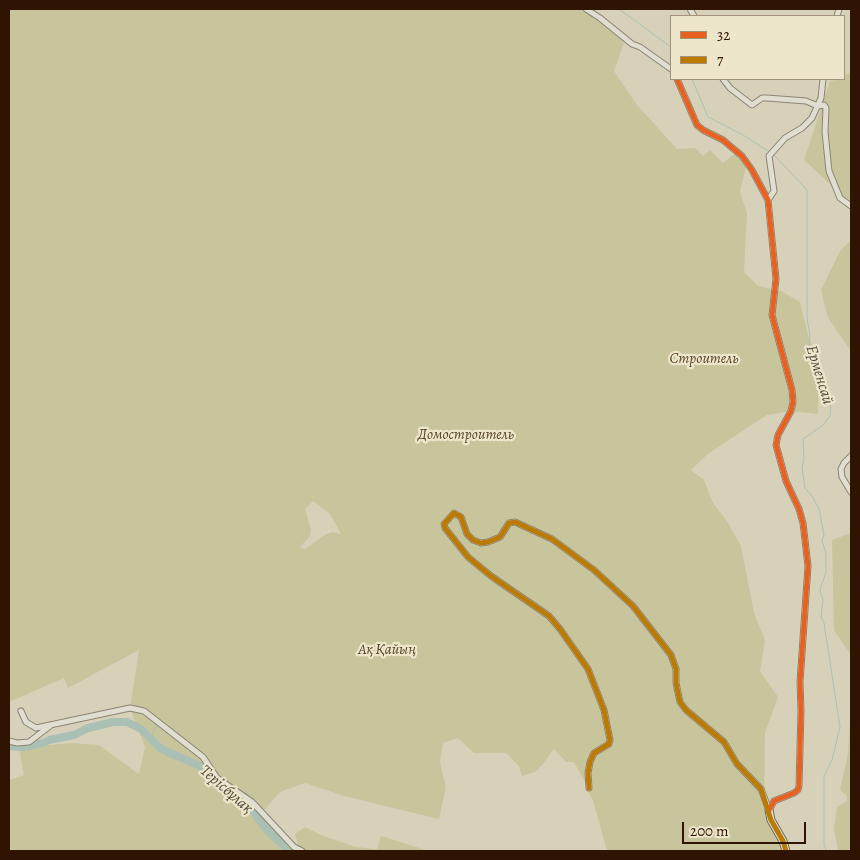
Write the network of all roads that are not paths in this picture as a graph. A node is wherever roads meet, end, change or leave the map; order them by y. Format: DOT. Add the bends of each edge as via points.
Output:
graph roads {
  1 [pos="586,9"];
  2 [pos="670,68"];
  3 [pos="676,80"];
  4 [pos="724,80"];
  5 [pos="823,80"];
  6 [pos="818,106"];
  7 [pos="768,200"];
  8 [pos="851,206"];
  9 [pos="851,456"];
  10 [pos="851,492"];
  11 [pos="21,711"];
  12 [pos="52,724"];
  13 [pos="9,741"];
  14 [pos="589,788"];
  15 [pos="769,810"];
  16 [pos="302,851"];
  17 [pos="786,851"];
  1 -- 2 [label="street"];
  3 -- 7 [label="street" via="697,125 742,156"];
  4 -- 6 [label="street" via="752,105 767,98 806,101"];
  5 -- 6 [label="street"];
  6 -- 7 [label="street" via="812,118 785,138 768,156 774,191"];
  6 -- 8 [label="street" via="826,108 829,171 840,198"];
  7 -- 15 [label="street" via="776,279 772,315 793,402 776,444 786,481 803,523 808,566 800,682 799,786 794,793 774,801"];
  9 -- 10 [label="street" via="841,469"];
  11 -- 12 [label="street" via="26,722 36,728"];
  12 -- 13 [label="street" via="29,742"];
  12 -- 16 [label="street" via="130,708 144,711 203,757 217,778 252,802 294,847"];
  14 -- 15 [label="street" via="590,762 594,753 610,740 604,710 588,669 549,616 468,557 445,528 444,524 454,513 461,517 467,534 481,543 500,537 509,523 516,522 552,539 594,570 633,606 672,655 680,702 724,742 736,764 761,789"];
  15 -- 17 [label="street"];
}
